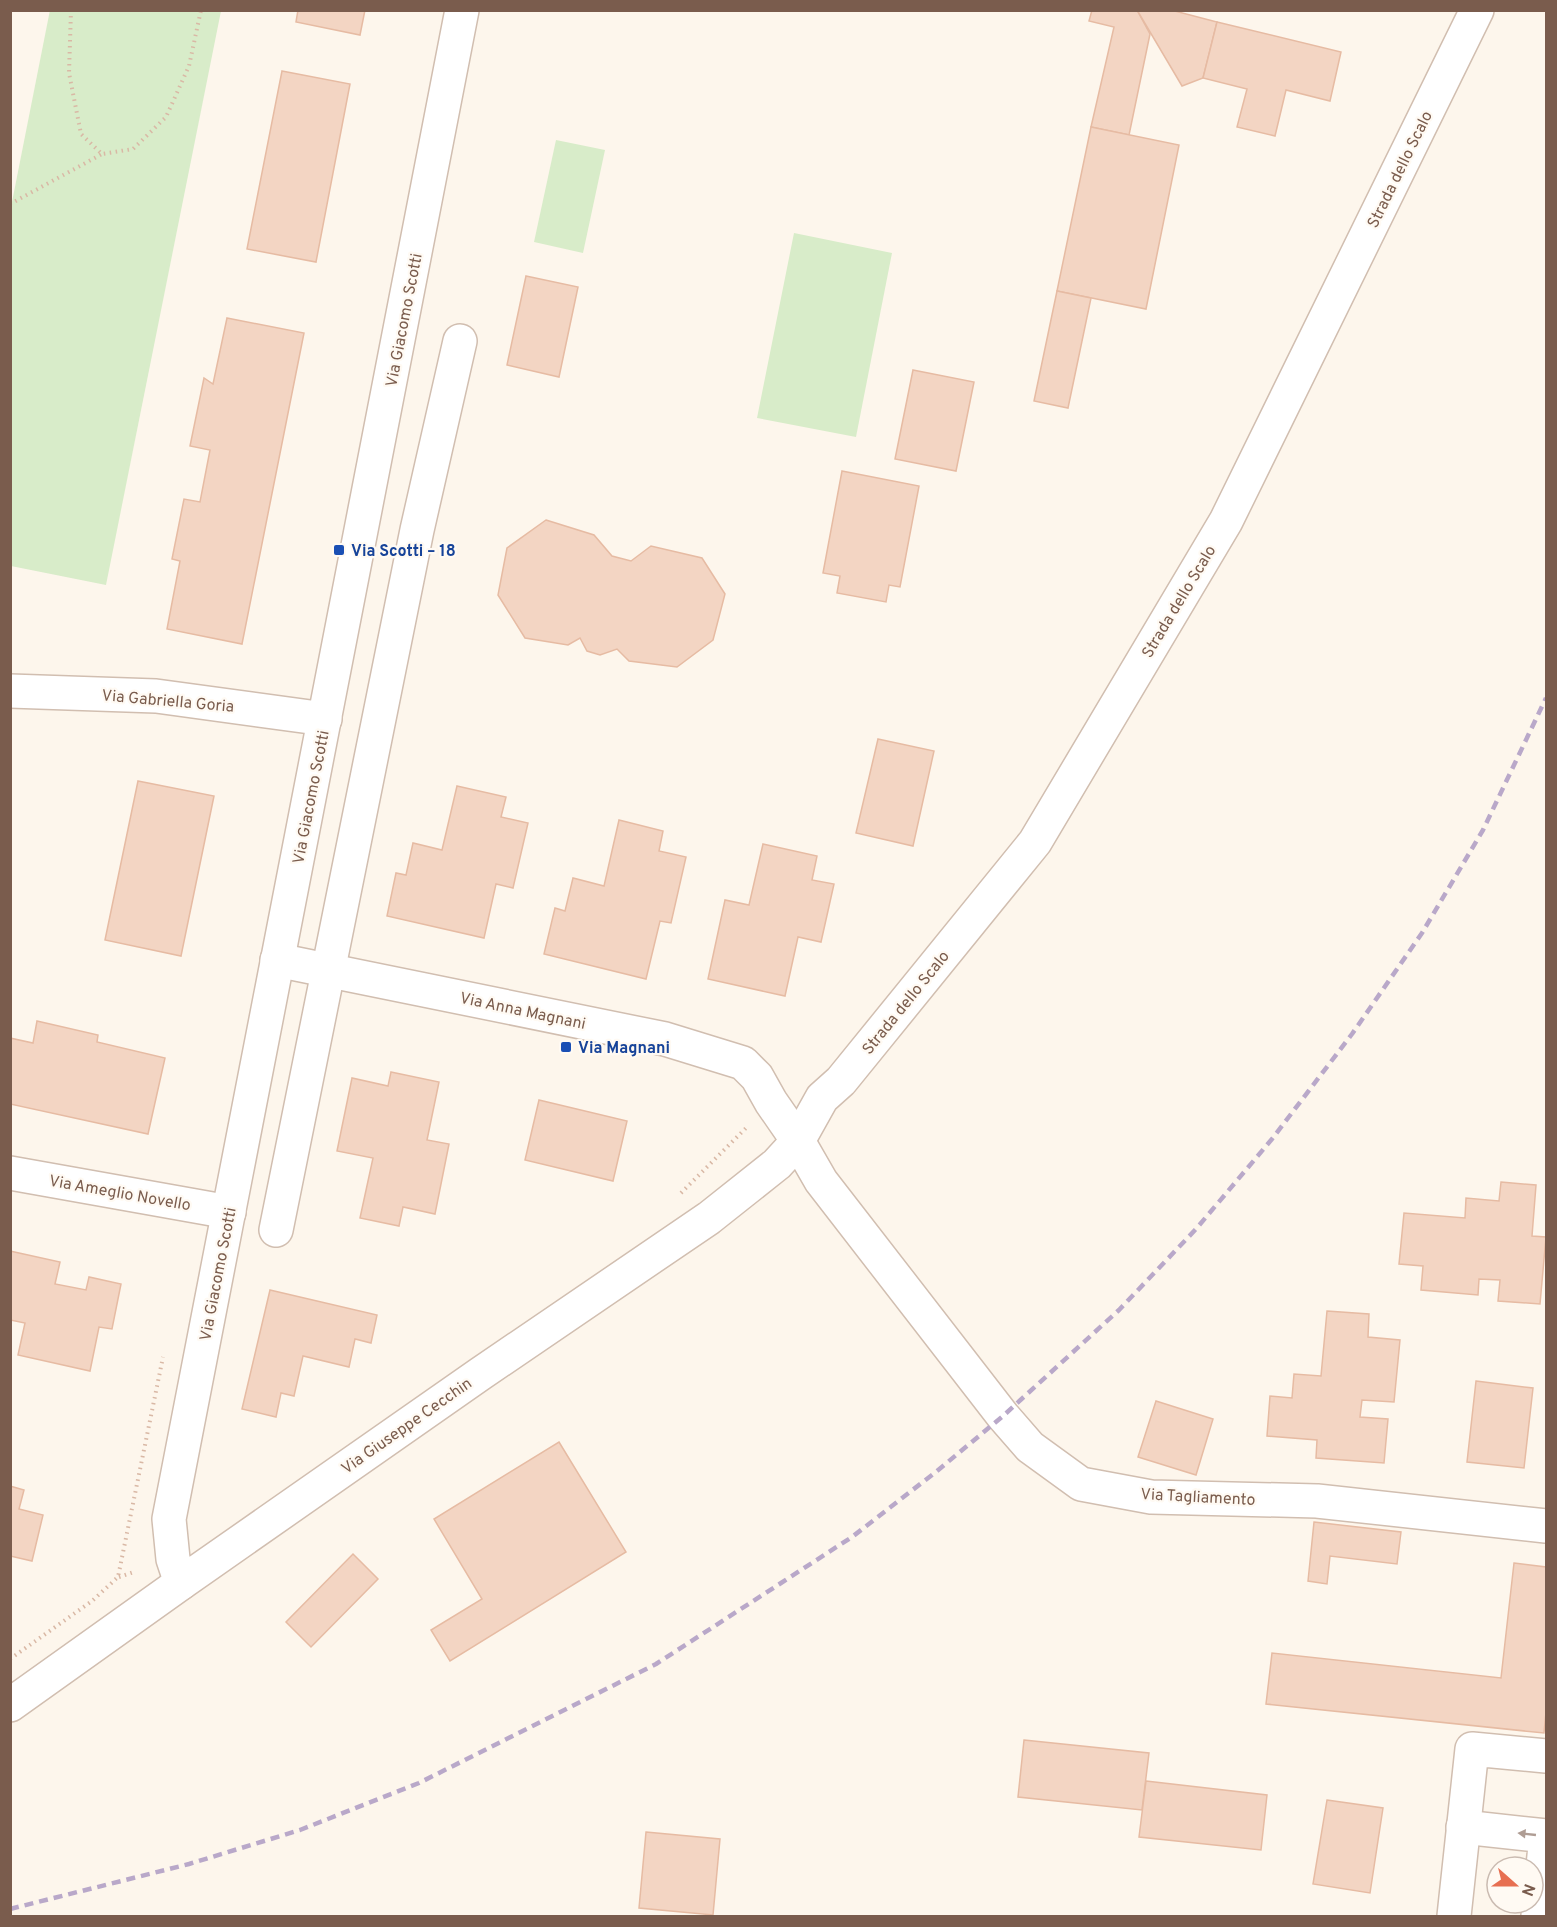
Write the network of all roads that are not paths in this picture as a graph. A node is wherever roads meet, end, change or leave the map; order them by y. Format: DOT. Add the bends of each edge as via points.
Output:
graph roads {
  1 [pos="462,10"];
  2 [pos="1477,10"];
  3 [pos="460,340"];
  4 [pos="10,691"];
  5 [pos="325,719"];
  6 [pos="278,960"];
  7 [pos="329,970"];
  8 [pos="798,1141"];
  9 [pos="10,1173"];
  10 [pos="229,1212"];
  11 [pos="276,1230"];
  12 [pos="1546,1526"];
  13 [pos="181,1583"];
  14 [pos="10,1706"];
  15 [pos="1546,1756"];
  16 [pos="1463,1827"];
  17 [pos="1454,1917"];
  18 [pos="1538,1917"];
  1 -- 5 [label="street, Via Giacomo Scotti"];
  2 -- 8 [label="street, Strada dello Scalo" via="1226,521 1035,842 841,1081 822,1098"];
  3 -- 7 [label="street" via="417,530"];
  4 -- 5 [label="street, Via Gabriella Goria" via="156,696"];
  5 -- 6 [label="street, Via Giacomo Scotti"];
  6 -- 7 [label="street, Via Anna Magnani"];
  6 -- 10 [label="street, Via Giacomo Scotti"];
  7 -- 8 [label="street, Via Anna Magnani" via="665,1039 743,1063 757,1077"];
  7 -- 11 [label="street"];
  8 -- 12 [label="street, Via Tagliamento" via="821,1181 1004,1416 1030,1447 1081,1484 1150,1497 1317,1501"];
  8 -- 13 [label="street, Via Giuseppe Cecchin" via="777,1164 709,1218"];
  9 -- 10 [label="street, Via Ameglio Novello"];
  10 -- 13 [label="street, Via Giacomo Scotti" via="169,1519 173,1559"];
  13 -- 14 [label="street, Via Giuseppe Cecchin"];
  15 -- 16 [label="street" via="1472,1749"];
  16 -- 17 [label="street"];
  18 -- 16 [label="street, one-way" via="1546,1836"];
}
